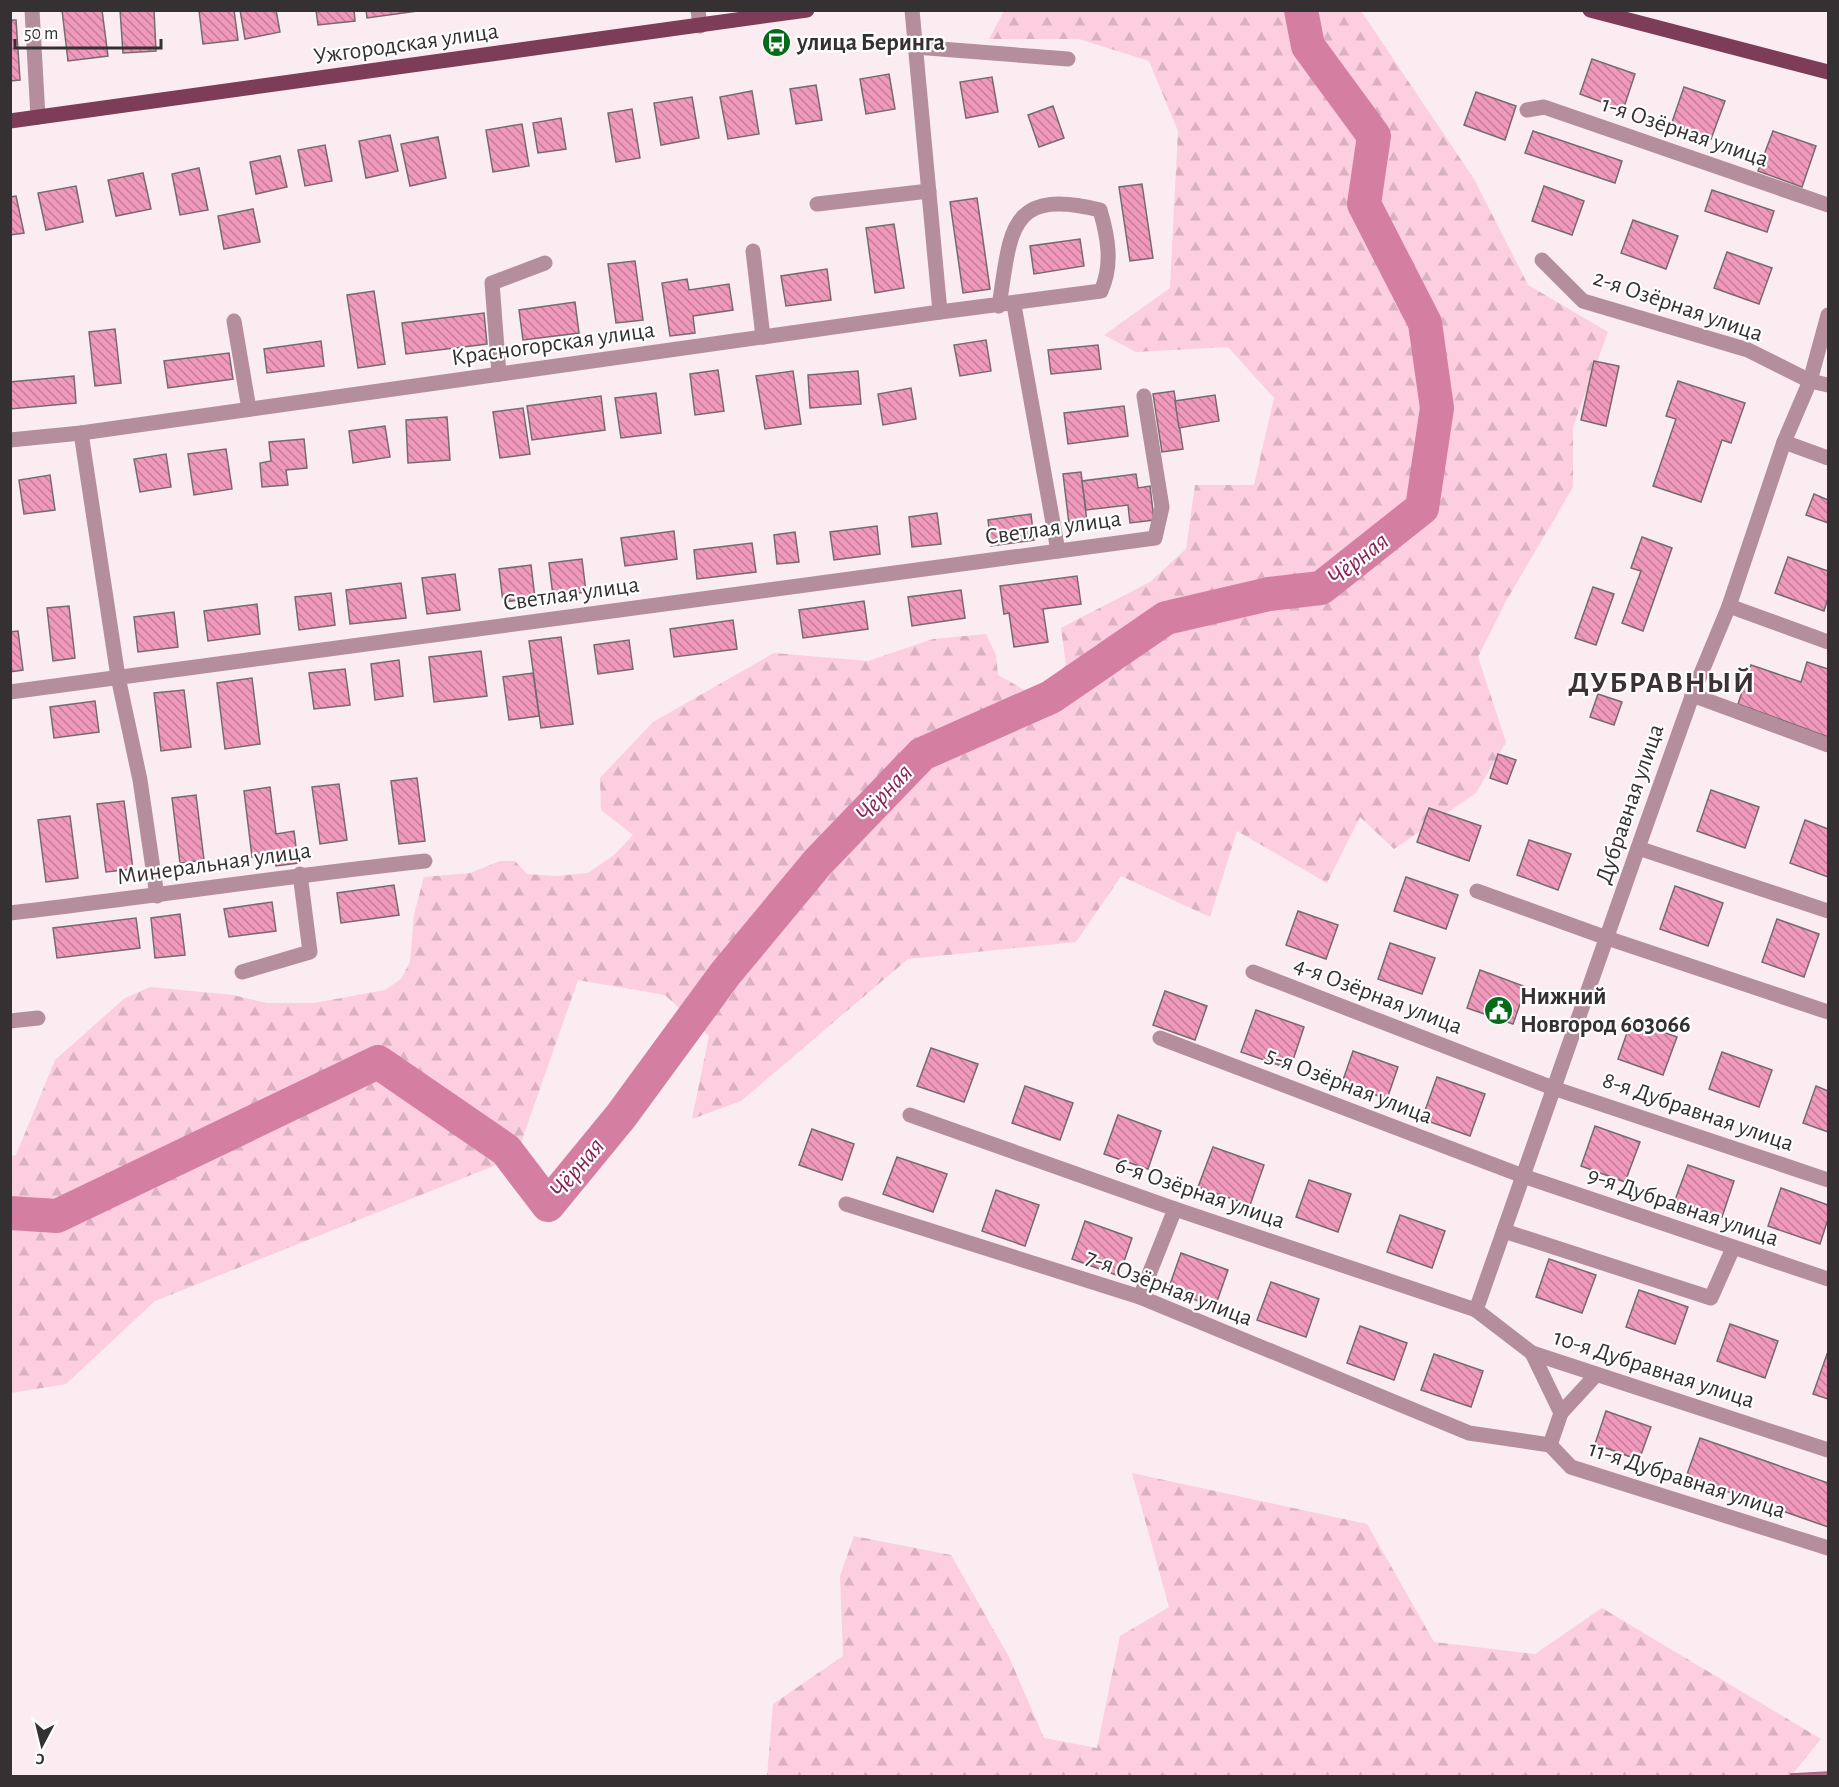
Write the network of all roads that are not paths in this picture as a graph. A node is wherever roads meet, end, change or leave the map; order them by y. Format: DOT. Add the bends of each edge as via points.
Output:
graph roads {
  1 [pos="32,10"];
  2 [pos="807,10"];
  3 [pos="912,10"];
  4 [pos="1590,10"];
  5 [pos="699,18"];
  6 [pos="915,47"];
  7 [pos="1068,59"];
  8 [pos="1828,72"];
  9 [pos="1527,110"];
  10 [pos="38,117"];
  11 [pos="10,121"];
  12 [pos="928,191"];
  13 [pos="818,204"];
  14 [pos="1828,205"];
  15 [pos="753,251"];
  16 [pos="1542,260"];
  17 [pos="545,263"];
  18 [pos="1006,305"];
  19 [pos="940,312"];
  20 [pos="1828,315"];
  21 [pos="234,321"];
  22 [pos="763,337"];
  23 [pos="499,374"];
  24 [pos="1810,381"];
  25 [pos="1828,385"];
  26 [pos="1144,396"];
  27 [pos="249,409"];
  28 [pos="81,433"];
  29 [pos="10,440"];
  30 [pos="1784,442"];
  31 [pos="1828,458"];
  32 [pos="1058,551"];
  33 [pos="1729,606"];
  34 [pos="1828,642"];
  35 [pos="118,677"];
  36 [pos="10,692"];
  37 [pos="1692,695"];
  38 [pos="1828,745"];
  39 [pos="1638,848"];
  40 [pos="424,861"];
  41 [pos="300,874"];
  42 [pos="1476,891"];
  43 [pos="157,896"];
  44 [pos="1828,911"];
  45 [pos="10,913"];
  46 [pos="1607,938"];
  47 [pos="242,972"];
  48 [pos="1253,972"];
  49 [pos="1828,1012"];
  50 [pos="38,1018"];
  51 [pos="10,1021"];
  52 [pos="1160,1038"];
  53 [pos="1553,1088"];
  54 [pos="910,1115"];
  55 [pos="1523,1176"];
  56 [pos="1828,1180"];
  57 [pos="846,1204"];
  58 [pos="1175,1209"];
  59 [pos="1504,1231"];
  60 [pos="1732,1248"];
  61 [pos="1828,1279"];
  62 [pos="1140,1297"];
  63 [pos="1476,1310"];
  64 [pos="1532,1353"];
  65 [pos="1596,1375"];
  66 [pos="1561,1413"];
  67 [pos="1550,1445"];
  68 [pos="1828,1450"];
  69 [pos="1828,1548"];
  1 -- 10 [label="street"];
  2 -- 5 [label="main road, Ужгородская улица"];
  3 -- 6 [label="street"];
  4 -- 8 [label="main road"];
  5 -- 10 [label="main road, Ужгородская улица"];
  6 -- 7 [label="street"];
  6 -- 12 [label="street"];
  9 -- 14 [label="street, 1-я Озёрная улица" via="1544,107"];
  10 -- 11 [label="main road, Ужгородская улица"];
  12 -- 13 [label="street"];
  12 -- 19 [label="street"];
  15 -- 22 [label="street"];
  16 -- 24 [label="street, 2-я Озёрная улица" via="1582,301 1748,351"];
  17 -- 23 [label="street" via="492,283"];
  18 -- 18 [label="street, Красногорская улица" via="1101,291 1108,275 1107,232 1100,210 1052,202 1023,214 1010,238"];
  18 -- 19 [label="street, Красногорская улица"];
  18 -- 32 [label="street"];
  19 -- 22 [label="street, Красногорская улица"];
  20 -- 24 [label="street, Дубравная улица"];
  21 -- 27 [label="street"];
  22 -- 23 [label="street, Красногорская улица"];
  23 -- 27 [label="street, Красногорская улица"];
  24 -- 25 [label="street, 2-я Озёрная улица"];
  24 -- 30 [label="street, Дубравная улица"];
  26 -- 32 [label="street, Светлая улица" via="1162,507 1155,538"];
  27 -- 28 [label="street, Красногорская улица"];
  28 -- 29 [label="street, Красногорская улица"];
  28 -- 35 [label="street"];
  30 -- 31 [label="street"];
  30 -- 33 [label="street, Дубравная улица"];
  32 -- 35 [label="street, Светлая улица"];
  33 -- 34 [label="street"];
  33 -- 37 [label="street, Дубравная улица"];
  35 -- 36 [label="street, Светлая улица"];
  35 -- 43 [label="street" via="140,780"];
  37 -- 38 [label="street"];
  37 -- 39 [label="street, Дубравная улица"];
  39 -- 44 [label="street"];
  39 -- 46 [label="street, Дубравная улица"];
  40 -- 41 [label="street, Минеральная улица"];
  41 -- 43 [label="street, Минеральная улица"];
  41 -- 47 [label="street" via="310,952"];
  42 -- 46 [label="street"];
  43 -- 45 [label="street, Минеральная улица"];
  46 -- 49 [label="street"];
  46 -- 53 [label="street, Дубравная улица"];
  48 -- 53 [label="street, 4-я Озёрная улица"];
  50 -- 51 [label="street"];
  52 -- 55 [label="street, 5-я Озёрная улица"];
  53 -- 55 [label="street, Дубравная улица"];
  53 -- 56 [label="street, 8-я Дубравная улица"];
  54 -- 58 [label="street, 6-я Озёрная улица"];
  55 -- 59 [label="street, Дубравная улица"];
  55 -- 60 [label="street, 9-я Дубравная улица"];
  57 -- 62 [label="street, 7-я Озёрная улица"];
  58 -- 62 [label="street"];
  58 -- 63 [label="street, 6-я Озёрная улица"];
  59 -- 60 [label="street" via="1711,1298"];
  59 -- 63 [label="street, Дубравная улица"];
  60 -- 61 [label="street, 9-я Дубравная улица"];
  62 -- 67 [label="street, 7-я Озёрная улица" via="1469,1433"];
  63 -- 64 [label="street, 10-я Дубравная улица"];
  64 -- 65 [label="street, 10-я Дубравная улица"];
  64 -- 66 [label="street"];
  65 -- 66 [label="street"];
  65 -- 68 [label="street, 10-я Дубравная улица"];
  66 -- 67 [label="street"];
  67 -- 69 [label="street, 11-я Дубравная улица" via="1571,1467"];
}
